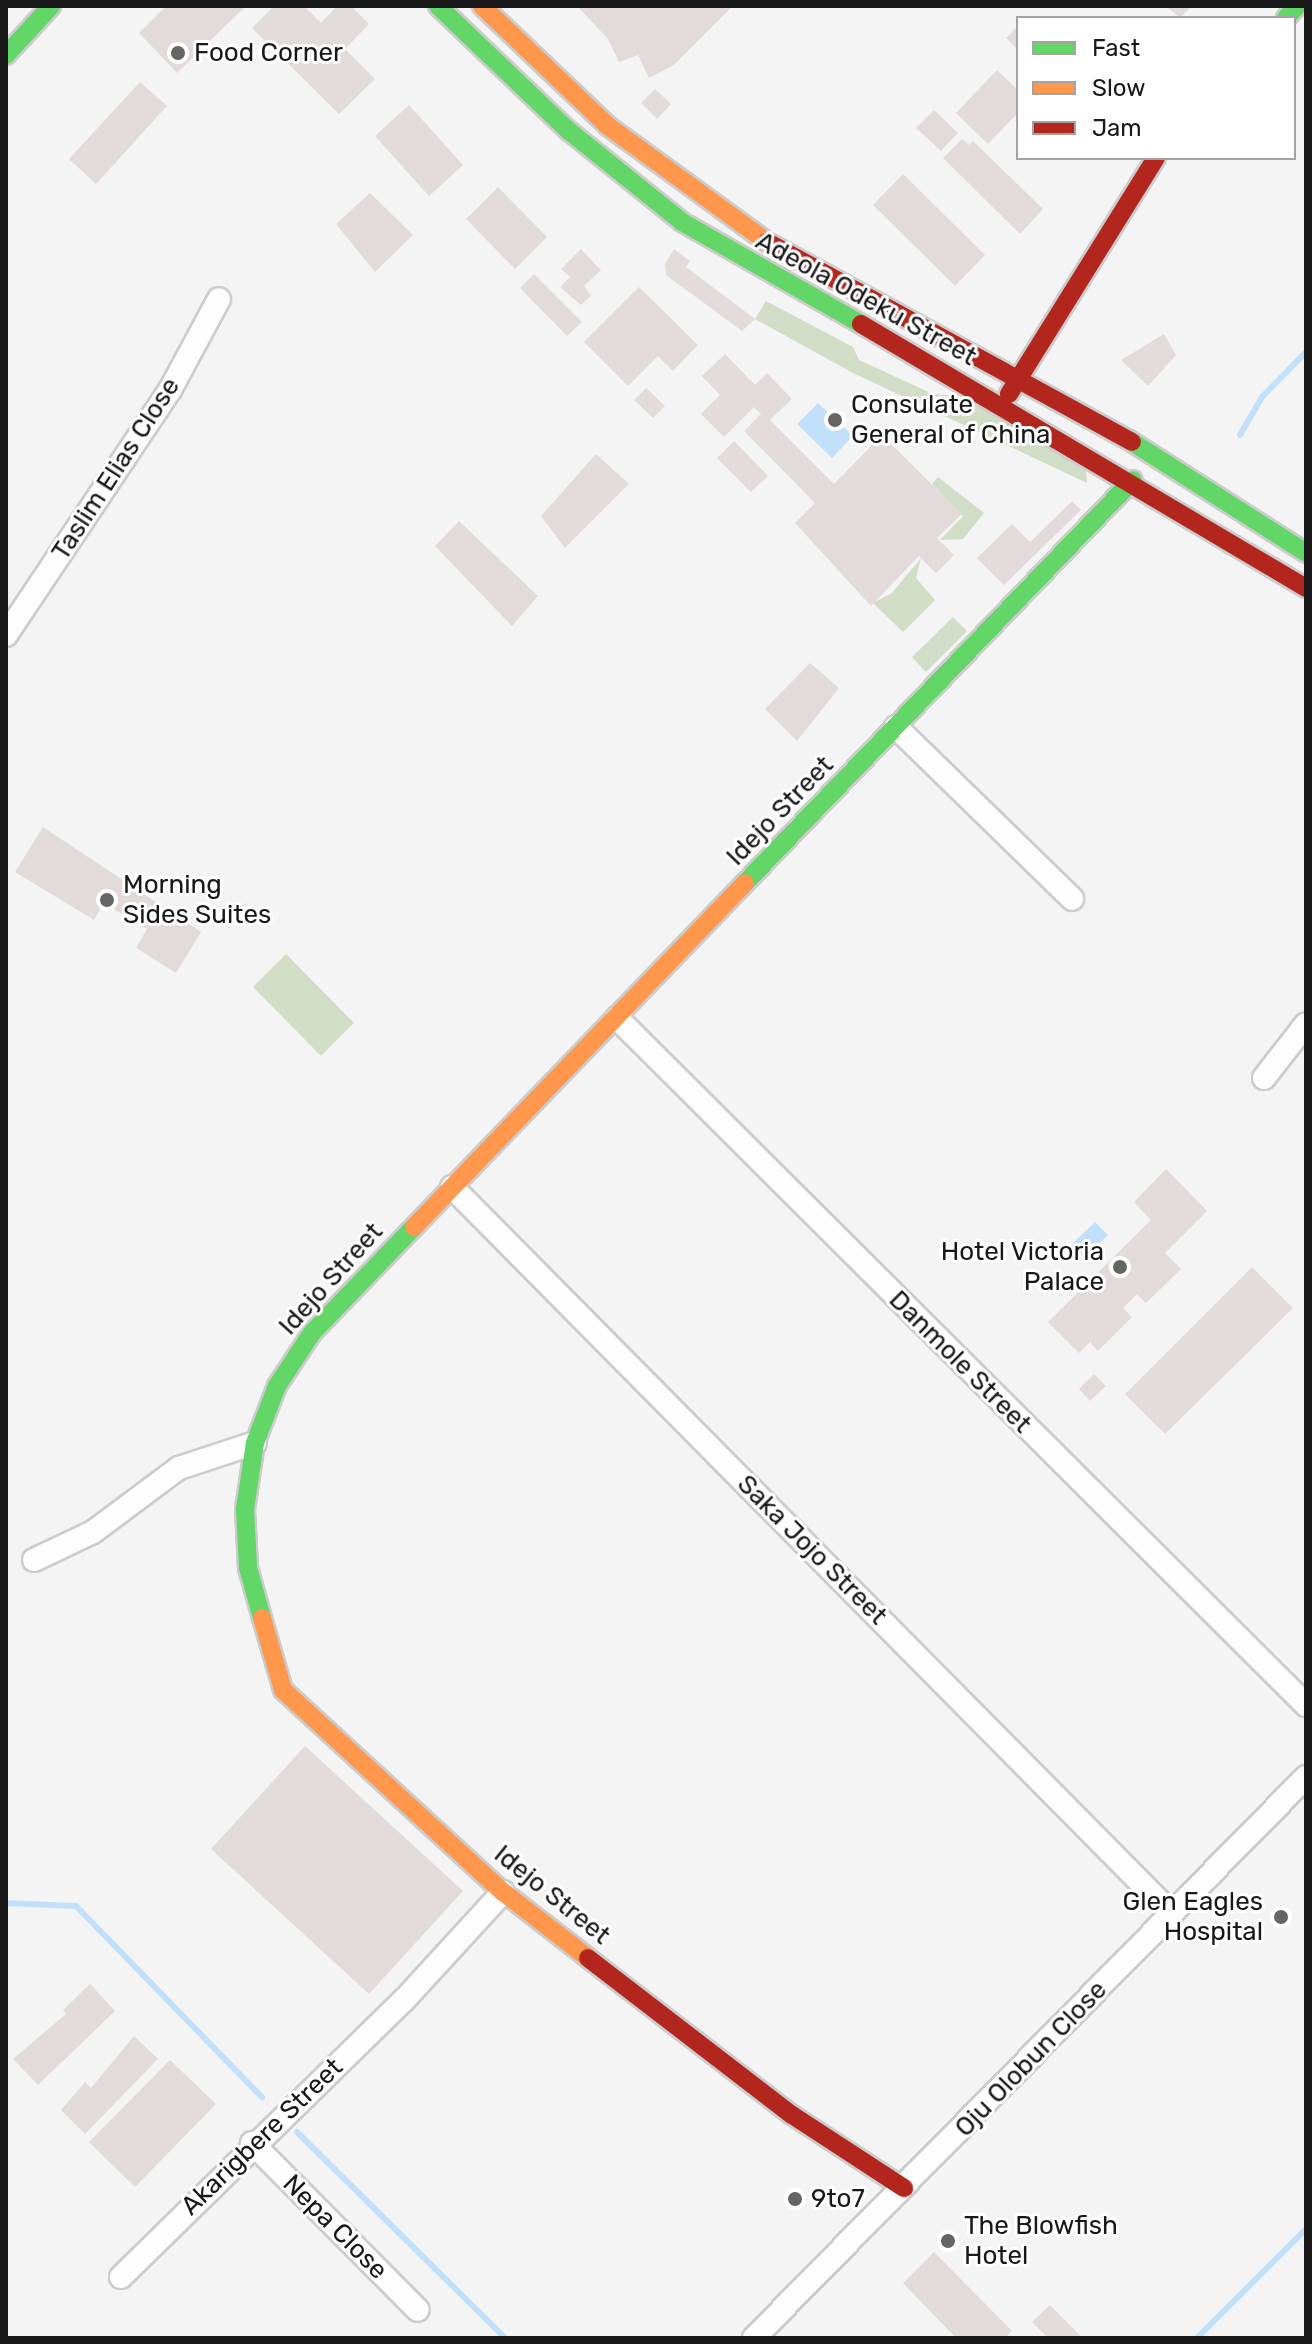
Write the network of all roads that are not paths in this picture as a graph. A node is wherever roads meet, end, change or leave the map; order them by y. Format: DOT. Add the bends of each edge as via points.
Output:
graph roads {
  1 [pos="51,6"];
  2 [pos="438,6"];
  3 [pos="484,7"];
  4 [pos="466,34"];
  5 [pos="6,55"];
  6 [pos="1155,160"];
  7 [pos="219,299"];
  8 [pos="1018,377"];
  9 [pos="1003,404"];
  10 [pos="1133,480"];
  11 [pos="1306,553"];
  12 [pos="1306,588"];
  13 [pos="6,635"];
  14 [pos="896,727"];
  15 [pos="1072,899"];
  16 [pos="617,1018"];
  17 [pos="1306,1024"];
  18 [pos="1264,1078"];
  19 [pos="452,1187"];
  20 [pos="255,1443"];
  21 [pos="34,1560"];
  22 [pos="1306,1705"];
  23 [pos="1306,1777"];
  24 [pos="503,1892"];
  25 [pos="1172,1914"];
  26 [pos="252,2143"];
  27 [pos="904,2188"];
  28 [pos="121,2277"];
  29 [pos="418,2310"];
  30 [pos="754,2338"];
  1 -- 5 [label="main road"];
  2 -- 4 [label="main road, Adeola Odeku Street"];
  3 -- 4 [label="street"];
  3 -- 8 [label="main road, Adeola Odeku Street" via="608,126 739,225 825,278"];
  4 -- 9 [label="main road, Adeola Odeku Street" via="569,131 682,222 814,303"];
  6 -- 8 [label="main road"];
  7 -- 13 [label="street, Taslim Elias Close" via="170,390"];
  8 -- 9 [label="main road"];
  8 -- 11 [label="main road, Adeola Odeku Street" via="1144,448"];
  9 -- 10 [label="main road, Adeola Odeku Street"];
  10 -- 12 [label="main road, Adeola Odeku Street"];
  10 -- 14 [label="main road, Idejo Street"];
  14 -- 15 [label="street"];
  14 -- 16 [label="main road, Idejo Street"];
  16 -- 19 [label="main road, Idejo Street"];
  16 -- 22 [label="street, Danmole Street"];
  17 -- 18 [label="street"];
  19 -- 20 [label="main road, Idejo Street" via="312,1333 277,1386"];
  19 -- 25 [label="street, Saka Jojo Street"];
  20 -- 21 [label="street" via="179,1468 93,1532"];
  20 -- 24 [label="main road, Idejo Street" via="245,1509 248,1568 283,1690"];
  23 -- 25 [label="street, Oju Olobun Close"];
  24 -- 26 [label="street, Akarigbere Street" via="405,1999"];
  24 -- 27 [label="main road, Idejo Street" via="792,2115"];
  25 -- 27 [label="street, Oju Olobun Close"];
  26 -- 28 [label="street, Akarigbere Street"];
  26 -- 29 [label="street, Nepa Close"];
  27 -- 30 [label="street, Oju Olobun Close"];
}
